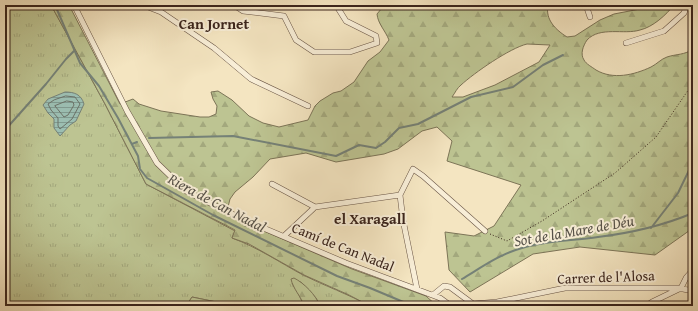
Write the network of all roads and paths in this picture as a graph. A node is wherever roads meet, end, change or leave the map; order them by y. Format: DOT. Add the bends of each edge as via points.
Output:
graph roads {
  1 [pos="74,5"];
  2 [pos="142,5"];
  3 [pos="234,5"];
  4 [pos="336,5"];
  5 [pos="586,5"];
  6 [pos="687,5"];
  7 [pos="590,17"];
  8 [pos="626,43"];
  9 [pos="693,87"];
  10 [pos="308,106"];
  11 [pos="272,184"];
  12 [pos="400,195"];
  13 [pos="315,207"];
  14 [pos="485,231"];
  15 [pos="284,236"];
  16 [pos="693,270"];
  17 [pos="681,288"];
  18 [pos="417,289"];
  19 [pos="693,291"];
  20 [pos="433,295"];
  21 [pos="451,306"];
  22 [pos="646,306"];
  1 -- 15 [label="street, Camí de Can Nadal" via="127,111 157,163 186,191 240,218"];
  2 -- 10 [label="street" via="160,12 214,48 252,79"];
  3 -- 4 [label="street" via="243,11 284,16 296,40 314,52 350,52 377,44 376,36 346,20"];
  5 -- 7 [label="street"];
  6 -- 8 [label="street" via="684,13 664,31"];
  9 -- 14 [label="path" via="689,89 656,137 616,173 507,241"];
  11 -- 13 [label="street"];
  12 -- 13 [label="street"];
  12 -- 14 [label="street" via="413,169"];
  12 -- 18 [label="street"];
  13 -- 15 [label="street"];
  15 -- 18 [label="street, Camí de Can Nadal" via="346,263"];
  16 -- 17 [label="street"];
  17 -- 19 [label="street, Carrer de l'Alosa"];
  17 -- 20 [label="street, Carrer de l'Alosa" via="565,288 497,302 472,304 450,287 444,286"];
  17 -- 22 [label="street"];
  18 -- 20 [label="street, Camí de Can Nadal"];
  20 -- 21 [label="street, Camí de Can Nadal"];
}
